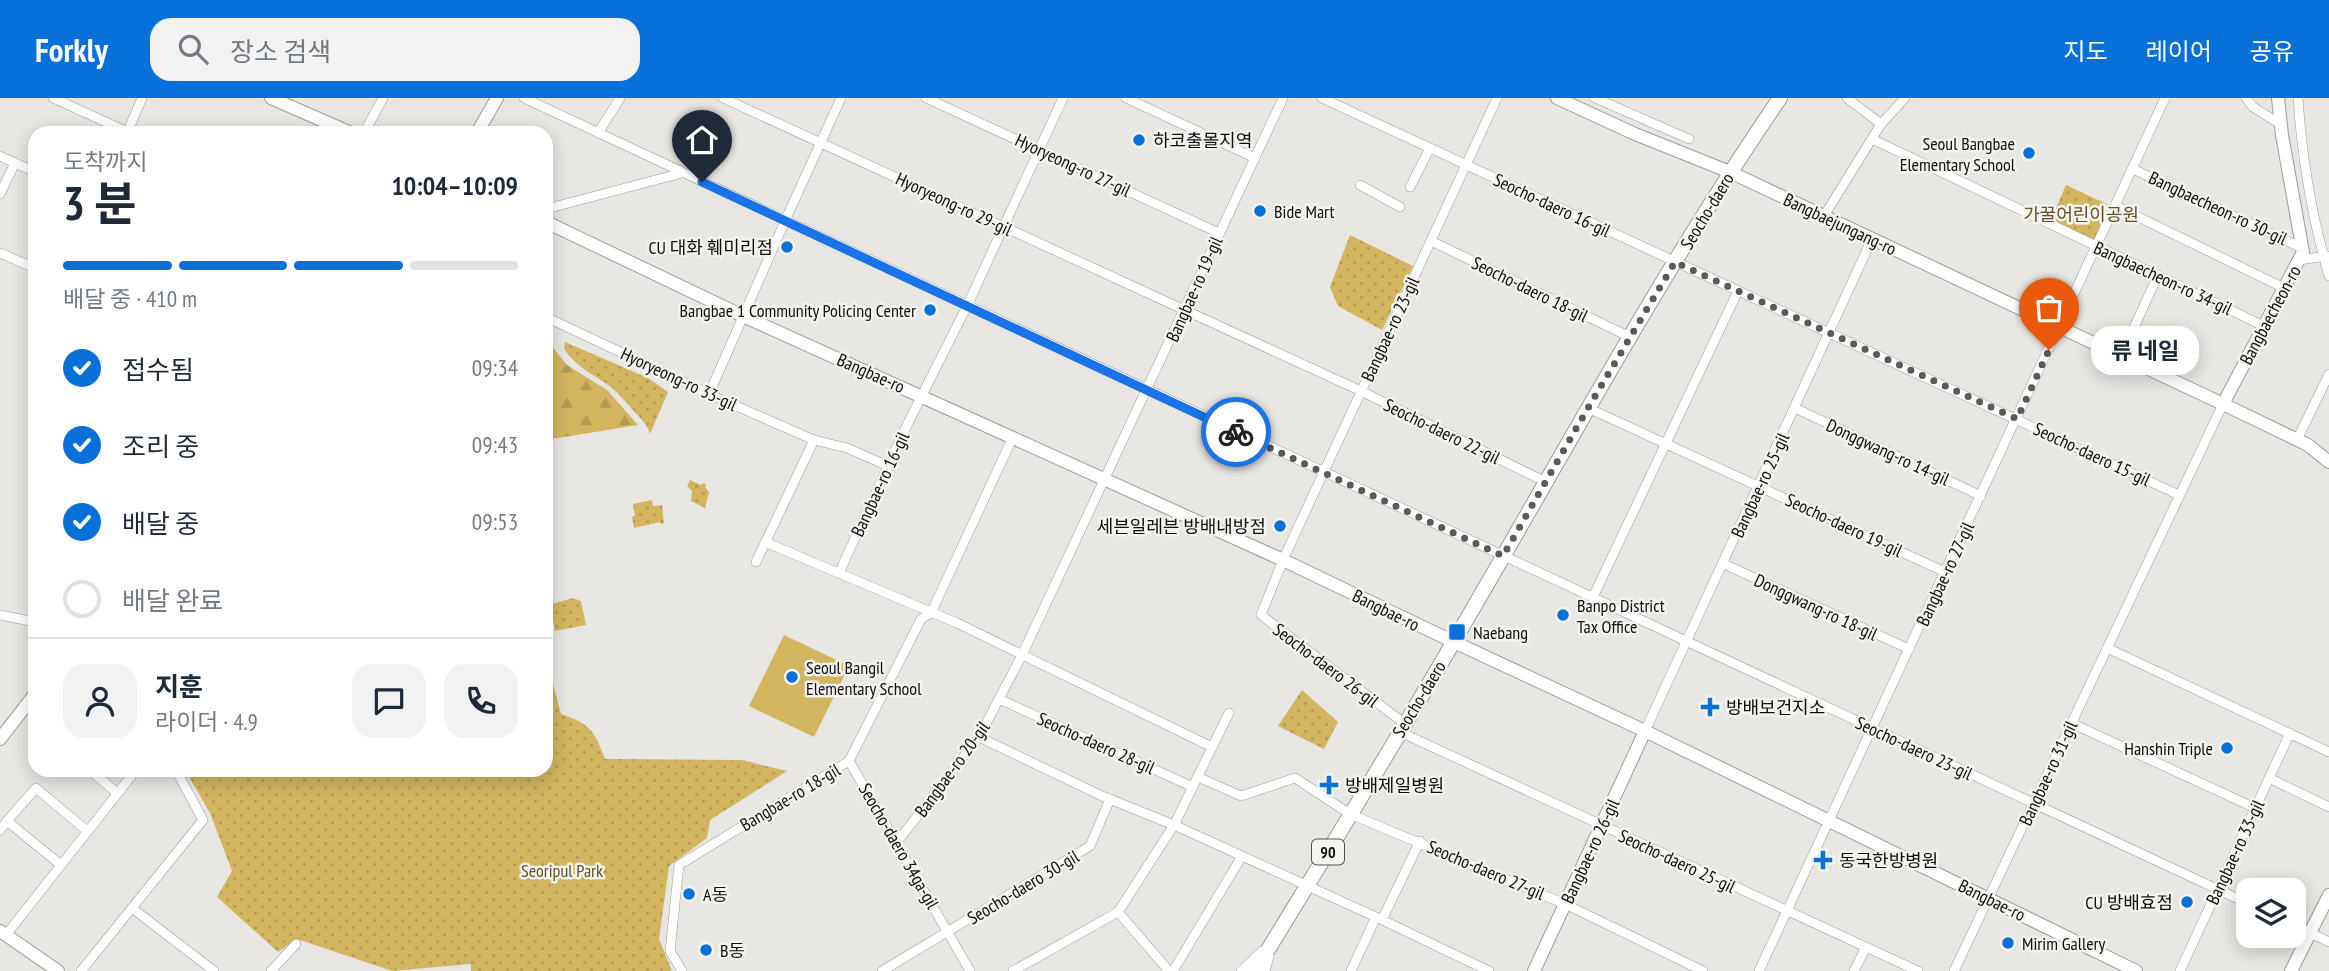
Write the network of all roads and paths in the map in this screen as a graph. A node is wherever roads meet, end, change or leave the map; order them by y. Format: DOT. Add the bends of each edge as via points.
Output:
graph roads {
  1 [pos="53,98"];
  2 [pos="142,98"];
  3 [pos="271,98"];
  4 [pos="383,98"];
  5 [pos="497,98"];
  6 [pos="524,98"];
  7 [pos="620,98"];
  8 [pos="723,98"];
  9 [pos="841,98"];
  10 [pos="926,98"];
  11 [pos="1063,98"];
  12 [pos="1126,98"];
  13 [pos="1283,98"];
  14 [pos="1322,98"];
  15 [pos="1497,98"];
  16 [pos="1557,98"];
  17 [pos="1595,98"];
  18 [pos="1780,98"];
  19 [pos="1847,98"];
  20 [pos="1905,98"];
  21 [pos="2165,98"];
  22 [pos="2246,98"];
  23 [pos="2278,98"];
  24 [pos="2298,98"];
  25 [pos="1581,103"];
  26 [pos="1881,124"];
  27 [pos="2280,124"];
  28 [pos="113,126"];
  29 [pos="131,126"];
  30 [pos="335,126"];
  31 [pos="368,126"];
  32 [pos="481,126"];
  33 [pos="598,133"];
  34 [pos="1689,139"];
  35 [pos="1872,139"];
  36 [pos="821,143"];
  37 [pos="1430,148"];
  38 [pos="1040,150"];
  39 [pos="0,156"];
  40 [pos="1255,158"];
  41 [pos="15,163"];
  42 [pos="1466,165"];
  43 [pos="28,169"];
  44 [pos="2133,169"];
  45 [pos="1730,172"];
  46 [pos="681,173"];
  47 [pos="1360,186"];
  48 [pos="1410,187"];
  49 [pos="0,194"];
  50 [pos="2116,206"];
  51 [pos="553,207"];
  52 [pos="1400,207"];
  53 [pos="1824,216"];
  54 [pos="785,221"];
  55 [pos="553,225"];
  56 [pos="1004,227"];
  57 [pos="1219,233"];
  58 [pos="1872,239"];
  59 [pos="1431,241"];
  60 [pos="2097,247"];
  61 [pos="0,253"];
  62 [pos="2301,254"];
  63 [pos="2326,256"];
  64 [pos="1675,262"];
  65 [pos="28,265"];
  66 [pos="2158,275"];
  67 [pos="2329,276"];
  68 [pos="2284,288"];
  69 [pos="1738,291"];
  70 [pos="967,306"];
  71 [pos="1185,310"];
  72 [pos="743,316"];
  73 [pos="553,320"];
  74 [pos="2264,326"];
  75 [pos="2060,327"];
  76 [pos="1830,332"];
  77 [pos="1630,338"];
  78 [pos="2121,356"];
  79 [pos="2329,374"];
  80 [pos="1147,391"];
  81 [pos="1361,391"];
  82 [pos="709,394"];
  83 [pos="922,397"];
  84 [pos="2222,404"];
  85 [pos="1588,408"];
  86 [pos="1795,408"];
  87 [pos="2017,419"];
  88 [pos="1013,438"];
  89 [pos="814,440"];
  90 [pos="2297,440"];
  91 [pos="1666,444"];
  92 [pos="2329,461"];
  93 [pos="888,466"];
  94 [pos="1323,472"];
  95 [pos="1106,480"];
  96 [pos="1546,482"];
  97 [pos="1759,486"];
  98 [pos="1981,495"];
  99 [pos="2179,495"];
  100 [pos="765,542"];
  101 [pos="1503,556"];
  102 [pos="1283,560"];
  103 [pos="756,562"];
  104 [pos="1724,564"];
  105 [pos="1945,572"];
  106 [pos="839,573"];
  107 [pos="1593,597"];
  108 [pos="931,613"];
  109 [pos="0,615"];
  110 [pos="28,621"];
  111 [pos="1688,641"];
  112 [pos="1454,642"];
  113 [pos="2107,648"];
  114 [pos="1909,649"];
  115 [pos="1022,655"];
  116 [pos="999,699"];
  117 [pos="28,703"];
  118 [pos="1229,713"];
  119 [pos="2071,723"];
  120 [pos="1402,728"];
  121 [pos="1872,729"];
  122 [pos="1645,731"];
  123 [pos="2290,733"];
  124 [pos="979,737"];
  125 [pos="0,739"];
  126 [pos="1212,747"];
  127 [pos="2329,752"];
  128 [pos="849,761"];
  129 [pos="98,777"];
  130 [pos="130,777"];
  131 [pos="180,777"];
  132 [pos="1198,777"];
  133 [pos="2269,778"];
  134 [pos="1193,787"];
  135 [pos="117,793"];
  136 [pos="1110,799"];
  137 [pos="2033,804"];
  138 [pos="2329,807"];
  139 [pos="2255,808"];
  140 [pos="1350,814"];
  141 [pos="1830,820"];
  142 [pos="7,821"];
  143 [pos="1174,825"];
  144 [pos="1601,826"];
  145 [pos="0,830"];
  146 [pos="87,831"];
  147 [pos="1420,841"];
  148 [pos="897,842"];
  149 [pos="1242,856"];
  150 [pos="61,865"];
  151 [pos="1307,886"];
  152 [pos="2217,890"];
  153 [pos="2329,895"];
  154 [pos="1988,898"];
  155 [pos="2236,898"];
  156 [pos="1565,904"];
  157 [pos="132,908"];
  158 [pos="1118,912"];
  159 [pos="1787,912"];
  160 [pos="1379,918"];
  161 [pos="2306,931"];
  162 [pos="948,932"];
  163 [pos="3,933"];
  164 [pos="2310,933"];
  165 [pos="1274,941"];
  166 [pos="2329,942"];
  167 [pos="296,944"];
  168 [pos="1866,947"];
  169 [pos="58,971"];
  170 [pos="82,971"];
  171 [pos="214,971"];
  172 [pos="271,971"];
  173 [pos="682,971"];
  174 [pos="882,971"];
  175 [pos="970,971"];
  176 [pos="1013,971"];
  177 [pos="1171,971"];
  178 [pos="1241,971"];
  179 [pos="1255,971"];
  180 [pos="1265,971"];
  181 [pos="1351,971"];
  182 [pos="1489,971"];
  183 [pos="1534,971"];
  184 [pos="1703,971"];
  185 [pos="1759,971"];
  186 [pos="1854,971"];
  187 [pos="1918,971"];
  188 [pos="1954,971"];
  189 [pos="2136,971"];
  190 [pos="2180,971"];
  191 [pos="2291,971"];
  1 -- 28 [label="street"];
  2 -- 29 [label="street"];
  3 -- 30 [label="main road"];
  4 -- 31 [label="street"];
  5 -- 32 [label="main road"];
  6 -- 33 [label="street, Seocho-daero 23-gil"];
  7 -- 33 [label="street"];
  8 -- 36 [label="street, Hyoryeong-ro 29-gil"];
  9 -- 36 [label="street"];
  10 -- 38 [label="street, Hyoryeong-ro 27-gil"];
  11 -- 38 [label="street, Bangbae-ro 16-gil"];
  12 -- 40 [label="street"];
  13 -- 40 [label="street, Bangbae-ro 19-gil"];
  14 -- 37 [label="street, Seocho-daero 16-gil"];
  15 -- 42 [label="street, Bangbae-ro 23-gil"];
  16 -- 25 [label="main road, Bangbaejungang-ro"];
  17 -- 34 [label="street"];
  18 -- 45 [label="main road, Seocho-daero / 90"];
  19 -- 26 [label="street"];
  20 -- 26 [label="street"];
  21 -- 44 [label="street, Bangbae-ro 27-gil"];
  22 -- 27 [label="street"];
  23 -- 27 [label="main road, Bangbaecheon-ro"];
  24 -- 63 [label="street" via="2310,194"];
  25 -- 45 [label="main road, Bangbaejungang-ro" via="1635,134"];
  26 -- 35 [label="street"];
  27 -- 62 [label="main road, Bangbaecheon-ro"];
  33 -- 46 [label="street, Seocho-daero 23-gil"];
  35 -- 53 [label="street"];
  35 -- 60 [label="street, Bangbaecheon-ro 34-gil"];
  36 -- 54 [label="street"];
  36 -- 56 [label="street, Hyoryeong-ro 29-gil"];
  37 -- 42 [label="street, Seocho-daero 16-gil"];
  37 -- 48 [label="street"];
  38 -- 56 [label="street, Bangbae-ro 16-gil"];
  38 -- 57 [label="street, Hyoryeong-ro 27-gil"];
  39 -- 41 [label="street"];
  40 -- 57 [label="street, Bangbae-ro 19-gil"];
  41 -- 43 [label="street"];
  41 -- 49 [label="street"];
  42 -- 59 [label="street, Bangbae-ro 23-gil"];
  42 -- 64 [label="street, Seocho-daero 16-gil"];
  44 -- 50 [label="street, Bangbae-ro 27-gil"];
  44 -- 62 [label="street, Bangbaecheon-ro 30-gil"];
  45 -- 53 [label="main road, Bangbaejungang-ro"];
  45 -- 64 [label="main road, Seocho-daero / 90"];
  46 -- 51 [label="street"];
  46 -- 54 [label="street, Seocho-daero 23-gil"];
  47 -- 52 [label="street"];
  50 -- 60 [label="street, Bangbae-ro 27-gil"];
  50 -- 68 [label="street"];
  53 -- 58 [label="main road, Bangbaejungang-ro"];
  54 -- 70 [label="street, Seocho-daero 23-gil"];
  54 -- 72 [label="street"];
  55 -- 72 [label="main road, Bangbae-ro"];
  56 -- 70 [label="street, Bangbae-ro 16-gil"];
  56 -- 71 [label="street, Hyoryeong-ro 29-gil"];
  57 -- 71 [label="street, Bangbae-ro 19-gil"];
  58 -- 75 [label="main road, Bangbaejungang-ro"];
  58 -- 76 [label="street, Bangbae-ro 25-gil"];
  59 -- 77 [label="street, Seocho-daero 18-gil"];
  59 -- 81 [label="street, Bangbae-ro 23-gil"];
  60 -- 66 [label="street, Bangbaecheon-ro 34-gil"];
  60 -- 75 [label="street, Bangbae-ro 27-gil"];
  61 -- 65 [label="street"];
  62 -- 63 [label="street"];
  62 -- 68 [label="main road, Bangbaecheon-ro"];
  63 -- 67 [label="street"];
  64 -- 69 [label="street, Seocho-daero 15-gil"];
  64 -- 77 [label="main road, Seocho-daero / 90"];
  66 -- 74 [label="street, Bangbaecheon-ro 34-gil"];
  66 -- 78 [label="street"];
  68 -- 74 [label="main road, Bangbaecheon-ro"];
  69 -- 76 [label="street, Seocho-daero 15-gil"];
  69 -- 91 [label="street"];
  70 -- 80 [label="street, Seocho-daero 23-gil"];
  70 -- 83 [label="street, Bangbae-ro 16-gil"];
  71 -- 80 [label="street, Bangbae-ro 19-gil"];
  71 -- 81 [label="street, Seocho-daero 22-gil"];
  72 -- 82 [label="street"];
  72 -- 83 [label="main road, Bangbae-ro"];
  73 -- 82 [label="street, Hyoryeong-ro 33-gil"];
  74 -- 84 [label="main road, Bangbaecheon-ro"];
  75 -- 78 [label="main road, Bangbaejungang-ro"];
  75 -- 87 [label="street, Bangbae-ro 27-gil"];
  76 -- 86 [label="street, Bangbae-ro 25-gil"];
  76 -- 87 [label="street, Seocho-daero 15-gil"];
  77 -- 85 [label="main road, Seocho-daero / 90"];
  78 -- 84 [label="main road, Bangbaejungang-ro"];
  79 -- 90 [label="street"];
  80 -- 94 [label="street, Seocho-daero 23-gil"];
  80 -- 95 [label="street, Bangbae-ro 19-gil"];
  81 -- 94 [label="street, Bangbae-ro 23-gil"];
  81 -- 96 [label="street, Seocho-daero 22-gil"];
  82 -- 89 [label="street, Hyoryeong-ro 33-gil"];
  83 -- 88 [label="main road, Bangbae-ro"];
  83 -- 93 [label="street, Bangbae-ro 16-gil"];
  84 -- 90 [label="main road, Bangbaejungang-ro"];
  84 -- 99 [label="street"];
  85 -- 91 [label="street, Seocho-daero 19-gil"];
  85 -- 96 [label="main road, Seocho-daero / 90"];
  86 -- 97 [label="street, Bangbae-ro 25-gil"];
  86 -- 98 [label="street, Donggwang-ro 14-gil"];
  87 -- 98 [label="street, Bangbae-ro 27-gil"];
  87 -- 99 [label="street, Seocho-daero 15-gil"];
  88 -- 95 [label="main road, Bangbae-ro"];
  88 -- 108 [label="street, Bangbae-ro 18-gil"];
  89 -- 93 [label="street, Hyoryeong-ro 33-gil"];
  89 -- 100 [label="street"];
  90 -- 92 [label="main road, Bangbaejungang-ro"];
  91 -- 97 [label="street, Seocho-daero 19-gil"];
  91 -- 107 [label="street"];
  93 -- 106 [label="street, Bangbae-ro 16-gil"];
  94 -- 101 [label="street, Seocho-daero 23-gil"];
  94 -- 102 [label="street, Bangbae-ro 23-gil"];
  95 -- 102 [label="main road, Bangbae-ro"];
  95 -- 115 [label="street, Bangbae-ro 20-gil"];
  96 -- 101 [label="main road, Seocho-daero / 90"];
  97 -- 104 [label="street, Bangbae-ro 25-gil"];
  97 -- 105 [label="street, Seocho-daero 19-gil"];
  98 -- 105 [label="street, Bangbae-ro 27-gil"];
  99 -- 113 [label="street, Bangbae-ro 31-gil"];
  100 -- 103 [label="street"];
  100 -- 106 [label="street"];
  101 -- 107 [label="street, Seocho-daero 23-gil"];
  101 -- 112 [label="main road, Seocho-daero / 90"];
  102 -- 112 [label="main road, Bangbae-ro"];
  102 -- 120 [label="street, Seocho-daero 26-gil" via="1261,615"];
  104 -- 111 [label="street, Bangbae-ro 25-gil"];
  104 -- 114 [label="street, Donggwang-ro 18-gil"];
  105 -- 114 [label="street, Bangbae-ro 27-gil"];
  106 -- 108 [label="street"];
  107 -- 111 [label="street, Seocho-daero 23-gil"];
  108 -- 115 [label="street"];
  108 -- 128 [label="street, Bangbae-ro 18-gil" via="921,619"];
  109 -- 110 [label="street"];
  111 -- 121 [label="street, Seocho-daero 23-gil"];
  111 -- 122 [label="street, Bangbae-ro 25-gil"];
  112 -- 120 [label="main road, Seocho-daero / 90"];
  112 -- 122 [label="main road, Bangbae-ro"];
  113 -- 119 [label="street, Bangbae-ro 31-gil"];
  113 -- 123 [label="street"];
  114 -- 121 [label="street, Bangbae-ro 27-gil"];
  115 -- 116 [label="street, Bangbae-ro 20-gil"];
  115 -- 126 [label="street"];
  116 -- 124 [label="street, Bangbae-ro 20-gil"];
  116 -- 134 [label="street, Seocho-daero 28-gil"];
  117 -- 125 [label="main road"];
  118 -- 126 [label="street"];
  119 -- 137 [label="street, Bangbae-ro 31-gil"];
  119 -- 139 [label="street"];
  120 -- 140 [label="main road, Seocho-daero / 90"];
  120 -- 144 [label="street, Seocho-daero 25-gil"];
  121 -- 137 [label="street, Seocho-daero 23-gil"];
  121 -- 141 [label="street, Bangbae-ro 27-gil"];
  122 -- 141 [label="main road, Bangbae-ro"];
  122 -- 144 [label="main road, Bangbae-ro 26-gil"];
  123 -- 127 [label="street"];
  123 -- 133 [label="street, Bangbae-ro 33-gil"];
  124 -- 136 [label="street"];
  124 -- 148 [label="street, Bangbae-ro 20-gil"];
  126 -- 132 [label="street"];
  128 -- 148 [label="street, Seocho-daero 34ga-gil"];
  128 -- 173 [label="street, Bangbae-ro 18-gil" via="678,865 670,951"];
  129 -- 135 [label="street"];
  130 -- 135 [label="street"];
  131 -- 157 [label="street" via="203,820"];
  132 -- 134 [label="street"];
  132 -- 140 [label="street" via="1241,796 1295,778"];
  133 -- 138 [label="street"];
  133 -- 139 [label="street, Bangbae-ro 33-gil"];
  134 -- 143 [label="street"];
  135 -- 146 [label="street"];
  136 -- 143 [label="street"];
  136 -- 162 [label="street, Seocho-daero 30-gil" via="1090,846"];
  137 -- 152 [label="street, Seocho-daero 23-gil"];
  137 -- 154 [label="street, Bangbae-ro 31-gil"];
  139 -- 152 [label="street, Bangbae-ro 33-gil"];
  140 -- 147 [label="street, Seocho-daero 27-gil"];
  140 -- 151 [label="main road, Seocho-daero / 90"];
  141 -- 154 [label="main road, Bangbae-ro"];
  141 -- 159 [label="street, Bangbae-ro 27-gil"];
  142 -- 145 [label="street"];
  142 -- 146 [label="street" via="36,788"];
  142 -- 150 [label="street"];
  143 -- 149 [label="street"];
  143 -- 158 [label="street"];
  144 -- 156 [label="main road, Bangbae-ro 26-gil"];
  144 -- 159 [label="street, Seocho-daero 25-gil"];
  146 -- 150 [label="street"];
  147 -- 156 [label="street, Seocho-daero 27-gil"];
  147 -- 160 [label="street, Seocho-daero 27-gil"];
  148 -- 162 [label="street, Seocho-daero 34ga-gil"];
  149 -- 151 [label="street"];
  149 -- 177 [label="street"];
  150 -- 163 [label="street"];
  151 -- 160 [label="street"];
  151 -- 165 [label="main road, Seocho-daero / 90"];
  152 -- 155 [label="street, Seocho-daero 23-gil"];
  152 -- 190 [label="street, Bangbae-ro 33-gil"];
  153 -- 164 [label="main road"];
  154 -- 188 [label="street, Bangbae-ro 31-gil"];
  154 -- 189 [label="main road, Bangbae-ro"];
  156 -- 183 [label="main road, Bangbae-ro 26-gil"];
  156 -- 184 [label="street, Seocho-daero 27-gil"];
  157 -- 170 [label="street"];
  157 -- 171 [label="street"];
  158 -- 176 [label="street"];
  158 -- 177 [label="street"];
  159 -- 168 [label="street, Seocho-daero 25-gil"];
  159 -- 185 [label="street, Bangbae-ro 27-gil"];
  160 -- 181 [label="street, Seocho-daero 27-gil"];
  160 -- 182 [label="street"];
  161 -- 164 [label="street"];
  162 -- 174 [label="street"];
  162 -- 175 [label="street, Seocho-daero 34ga-gil"];
  163 -- 169 [label="main road"];
  164 -- 166 [label="street"];
  164 -- 191 [label="main road"];
  165 -- 178 [label="street, Seocho-daero"];
  165 -- 179 [label="main road, Seocho-daero / 90"];
  165 -- 180 [label="street, Seocho-daero"];
  167 -- 172 [label="street"];
  168 -- 186 [label="street"];
  168 -- 187 [label="street, Seocho-daero 25-gil"];
}
